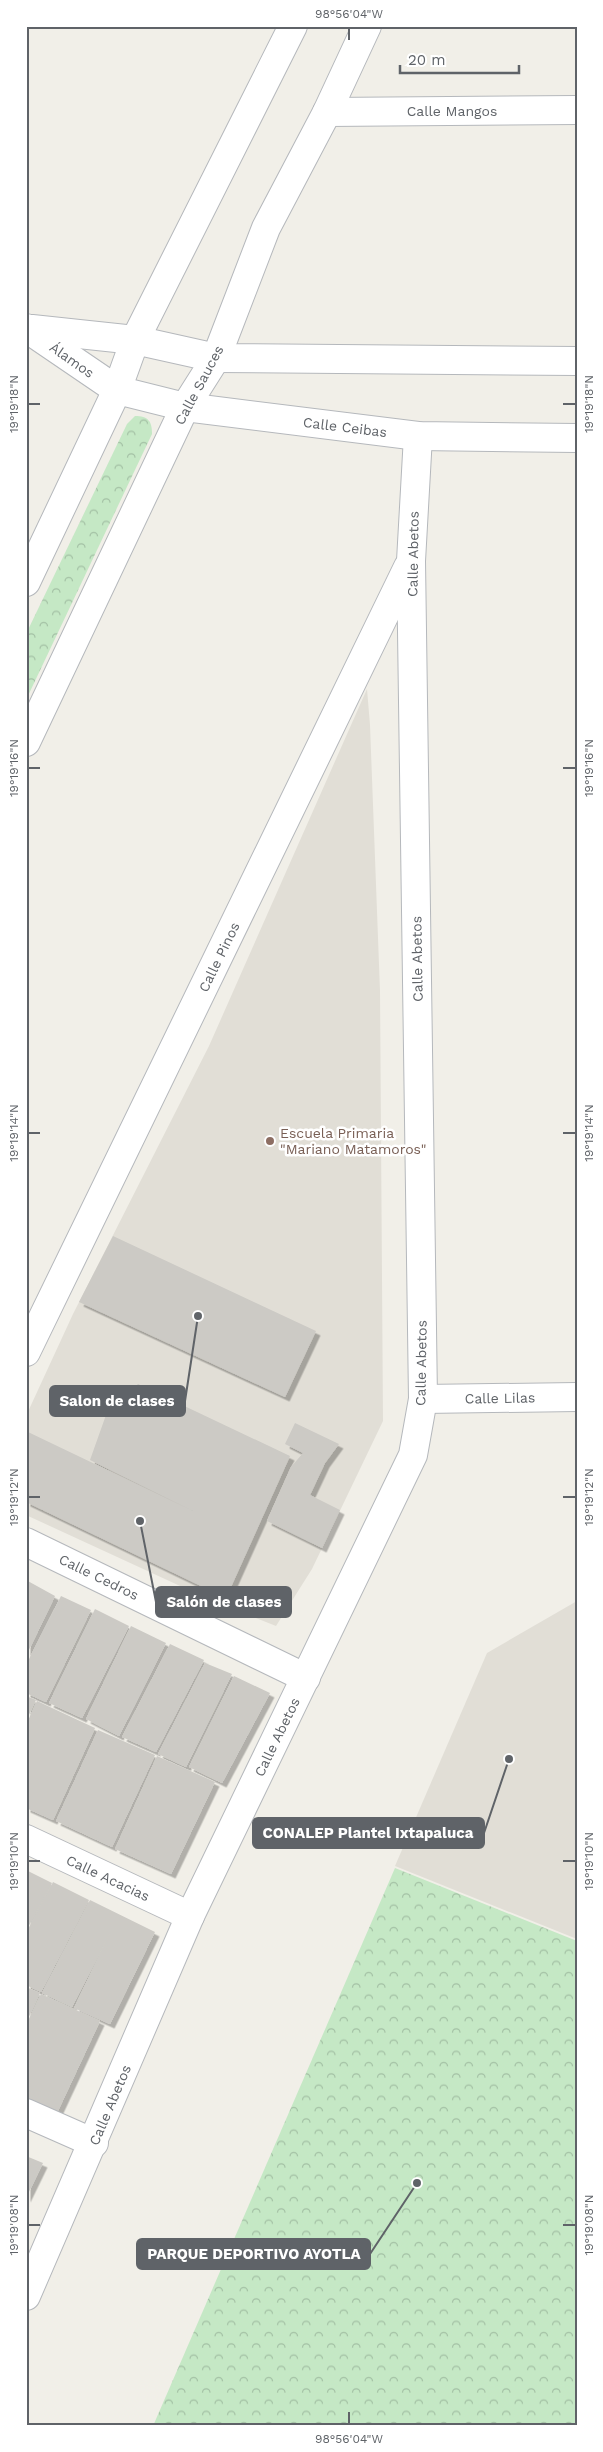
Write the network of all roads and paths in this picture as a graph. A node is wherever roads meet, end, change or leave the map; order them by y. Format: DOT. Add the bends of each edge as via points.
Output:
graph roads {
  1 [pos="293,26"];
  2 [pos="367,26"];
  3 [pos="577,110"];
  4 [pos="327,112"];
  5 [pos="27,328"];
  6 [pos="135,340"];
  7 [pos="216,358"];
  8 [pos="577,361"];
  9 [pos="117,390"];
  10 [pos="185,407"];
  11 [pos="418,436"];
  12 [pos="577,438"];
  13 [pos="411,561"];
  14 [pos="26,582"];
  15 [pos="26,742"];
  16 [pos="26,1352"];
  17 [pos="577,1397"];
  18 [pos="423,1399"];
  19 [pos="26,1542"];
  20 [pos="306,1678"];
  21 [pos="26,1840"];
  22 [pos="190,1916"];
  23 [pos="26,2113"];
  24 [pos="94,2143"];
  25 [pos="26,2296"];
  1 -- 6 [label="street"];
  2 -- 4 [label="street, Calle Sauces"];
  3 -- 4 [label="street, Calle Mangos"];
  4 -- 7 [label="street, Calle Sauces" via="266,228"];
  5 -- 6 [label="street, Álamos"];
  5 -- 9 [label="street, Álamos"];
  6 -- 7 [label="street"];
  6 -- 9 [label="street"];
  7 -- 8 [label="street"];
  7 -- 10 [label="street, Calle Sauces"];
  9 -- 10 [label="street, Calle Ceibas"];
  9 -- 14 [label="street"];
  10 -- 11 [label="street, Calle Ceibas"];
  10 -- 15 [label="street, Calle Sauces"];
  11 -- 12 [label="street, Calle Ceibas"];
  11 -- 13 [label="street, Calle Abetos"];
  13 -- 16 [label="street, Calle Pinos"];
  13 -- 18 [label="street, Calle Abetos"];
  17 -- 18 [label="street, Calle Lilas"];
  18 -- 20 [label="street, Calle Abetos" via="413,1455"];
  19 -- 20 [label="street, Calle Cedros"];
  20 -- 22 [label="street, Calle Abetos"];
  21 -- 22 [label="street, Calle Acacias"];
  22 -- 24 [label="street, Calle Abetos"];
  23 -- 24 [label="street"];
  24 -- 25 [label="street, Calle Abetos"];
}
